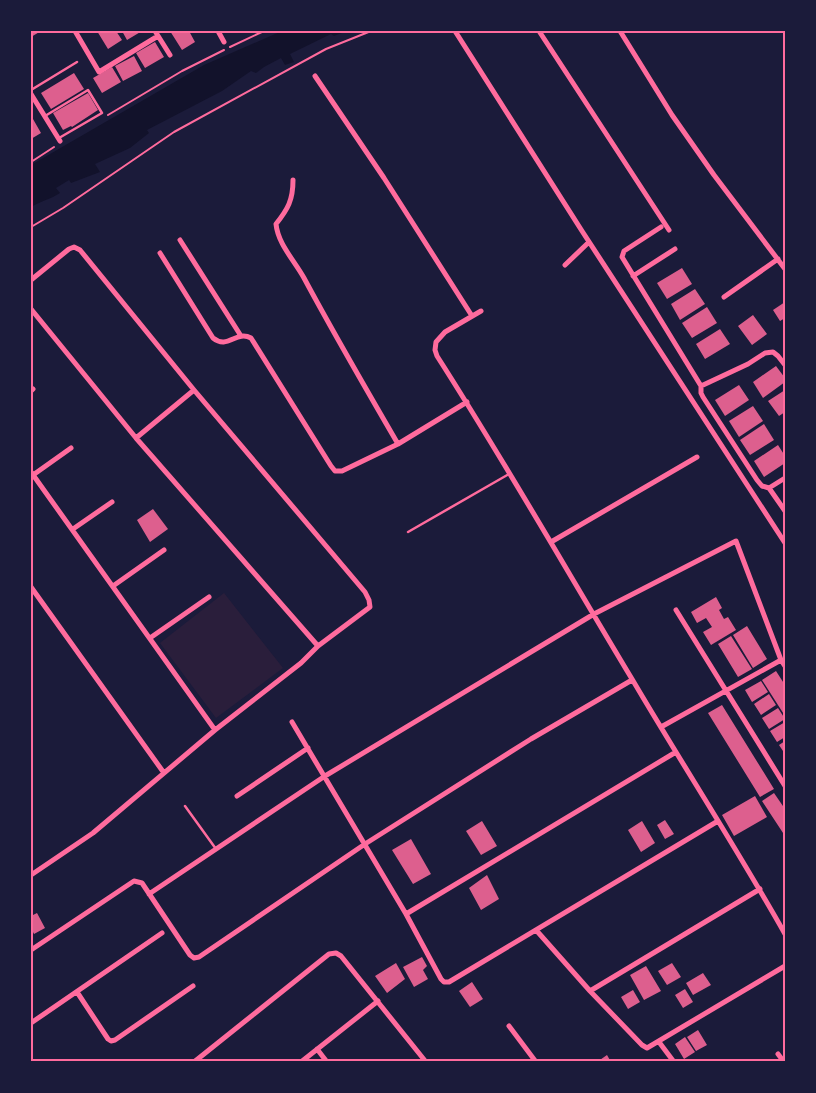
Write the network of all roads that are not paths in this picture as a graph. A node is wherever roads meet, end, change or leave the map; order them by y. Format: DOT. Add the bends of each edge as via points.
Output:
graph roads {
  1 [pos="75,31"];
  2 [pos="218,31"];
  3 [pos="455,31"];
  4 [pos="539,31"];
  5 [pos="620,31"];
  6 [pos="156,34"];
  7 [pos="224,42"];
  8 [pos="170,56"];
  9 [pos="77,62"];
  10 [pos="315,76"];
  11 [pos="31,92"];
  12 [pos="45,116"];
  13 [pos="58,142"];
  14 [pos="293,180"];
  15 [pos="660,227"];
  16 [pos="669,230"];
  17 [pos="180,240"];
  18 [pos="589,242"];
  19 [pos="675,249"];
  20 [pos="160,253"];
  21 [pos="778,259"];
  22 [pos="565,264"];
  23 [pos="785,269"];
  24 [pos="633,276"];
  25 [pos="31,280"];
  26 [pos="724,296"];
  27 [pos="31,308"];
  28 [pos="481,311"];
  29 [pos="472,316"];
  30 [pos="241,336"];
  31 [pos="785,365"];
  32 [pos="701,386"];
  33 [pos="194,390"];
  34 [pos="467,402"];
  35 [pos="136,438"];
  36 [pos="398,444"];
  37 [pos="71,448"];
  38 [pos="698,457"];
  39 [pos="32,473"];
  40 [pos="511,473"];
  41 [pos="785,478"];
  42 [pos="769,488"];
  43 [pos="112,502"];
  44 [pos="785,511"];
  45 [pos="73,529"];
  46 [pos="408,532"];
  47 [pos="551,542"];
  48 [pos="785,543"];
  49 [pos="164,550"];
  50 [pos="113,586"];
  51 [pos="31,587"];
  52 [pos="209,597"];
  53 [pos="676,610"];
  54 [pos="594,614"];
  55 [pos="150,638"];
  56 [pos="318,646"];
  57 [pos="781,660"];
  58 [pos="785,666"];
  59 [pos="632,680"];
  60 [pos="727,691"];
  61 [pos="292,722"];
  62 [pos="661,727"];
  63 [pos="215,730"];
  64 [pos="308,748"];
  65 [pos="676,752"];
  66 [pos="164,773"];
  67 [pos="325,776"];
  68 [pos="785,786"];
  69 [pos="237,796"];
  70 [pos="185,806"];
  71 [pos="718,820"];
  72 [pos="366,844"];
  73 [pos="216,849"];
  74 [pos="31,874"];
  75 [pos="760,889"];
  76 [pos="149,894"];
  77 [pos="406,914"];
  78 [pos="536,930"];
  79 [pos="162,933"];
  80 [pos="785,934"];
  81 [pos="31,950"];
  82 [pos="785,966"];
  83 [pos="193,986"];
  84 [pos="590,990"];
  85 [pos="78,992"];
  86 [pos="378,1001"];
  87 [pos="31,1024"];
  88 [pos="509,1026"];
  89 [pos="658,1042"];
  90 [pos="317,1049"];
  91 [pos="778,1054"];
  92 [pos="194,1062"];
  93 [pos="301,1062"];
  94 [pos="327,1062"];
  95 [pos="426,1062"];
  96 [pos="536,1062"];
  97 [pos="674,1062"];
  98 [pos="784,1062"];
  1 -- 6 [label="street" via="100,72"];
  2 -- 7 [label="street"];
  3 -- 18 [label="street"];
  4 -- 16 [label="street"];
  5 -- 21 [label="street" via="672,115"];
  6 -- 8 [label="street"];
  9 -- 11 [label="lane"];
  10 -- 29 [label="street"];
  11 -- 12 [label="street"];
  12 -- 13 [label="street"];
  12 -- 13 [label="lane" via="88,90 102,113"];
  14 -- 36 [label="street" via="293,193 287,210 276,224 277,234"];
  15 -- 24 [label="street" via="624,251 622,257"];
  17 -- 30 [label="street"];
  18 -- 22 [label="street"];
  18 -- 48 [label="street"];
  19 -- 24 [label="street"];
  20 -- 30 [label="street" via="213,338 225,343"];
  21 -- 23 [label="street"];
  21 -- 26 [label="street"];
  24 -- 32 [label="street"];
  25 -- 33 [label="street" via="69,249 80,250"];
  27 -- 35 [label="street"];
  28 -- 29 [label="street"];
  29 -- 34 [label="street" via="446,332 436,342 435,350"];
  30 -- 36 [label="street" via="251,338 336,471"];
  31 -- 32 [label="street" via="773,352 765,353"];
  32 -- 42 [label="street" via="703,397 757,480"];
  33 -- 35 [label="street"];
  33 -- 56 [label="street" via="369,600 370,607"];
  34 -- 36 [label="street"];
  34 -- 40 [label="street"];
  35 -- 56 [label="street"];
  37 -- 39 [label="street"];
  38 -- 47 [label="street"];
  39 -- 45 [label="street"];
  40 -- 46 [label="lane"];
  40 -- 47 [label="street"];
  41 -- 42 [label="street"];
  42 -- 44 [label="street"];
  43 -- 45 [label="street"];
  45 -- 50 [label="street"];
  47 -- 54 [label="street"];
  49 -- 50 [label="street"];
  50 -- 55 [label="street"];
  51 -- 66 [label="street"];
  52 -- 55 [label="street"];
  53 -- 60 [label="street"];
  54 -- 57 [label="street" via="736,541"];
  54 -- 59 [label="street"];
  54 -- 67 [label="street"];
  55 -- 63 [label="street"];
  56 -- 63 [label="street"];
  57 -- 58 [label="street"];
  57 -- 60 [label="street"];
  59 -- 62 [label="street"];
  59 -- 72 [label="street" via="530,739"];
  60 -- 62 [label="street"];
  60 -- 68 [label="street"];
  61 -- 64 [label="street"];
  62 -- 65 [label="street"];
  63 -- 66 [label="street"];
  64 -- 67 [label="street"];
  64 -- 69 [label="street"];
  65 -- 71 [label="street"];
  65 -- 77 [label="street"];
  66 -- 74 [label="street" via="93,833"];
  67 -- 72 [label="street"];
  67 -- 73 [label="street"];
  70 -- 73 [label="lane"];
  71 -- 75 [label="street"];
  71 -- 78 [label="street"];
  72 -- 76 [label="street" via="199,957 190,955"];
  72 -- 77 [label="street"];
  73 -- 76 [label="street"];
  75 -- 80 [label="street"];
  75 -- 84 [label="street"];
  76 -- 81 [label="street" via="142,884 134,881"];
  77 -- 78 [label="street" via="444,982"];
  78 -- 84 [label="street"];
  79 -- 85 [label="street"];
  82 -- 89 [label="street"];
  83 -- 85 [label="street" via="111,1041"];
  84 -- 89 [label="street" via="642,1045 647,1048"];
  85 -- 87 [label="street"];
  86 -- 90 [label="street"];
  86 -- 92 [label="street" via="341,956 329,954"];
  86 -- 95 [label="street"];
  88 -- 96 [label="street"];
  89 -- 97 [label="street"];
  90 -- 93 [label="street"];
  90 -- 94 [label="street"];
  91 -- 98 [label="street"];
}
